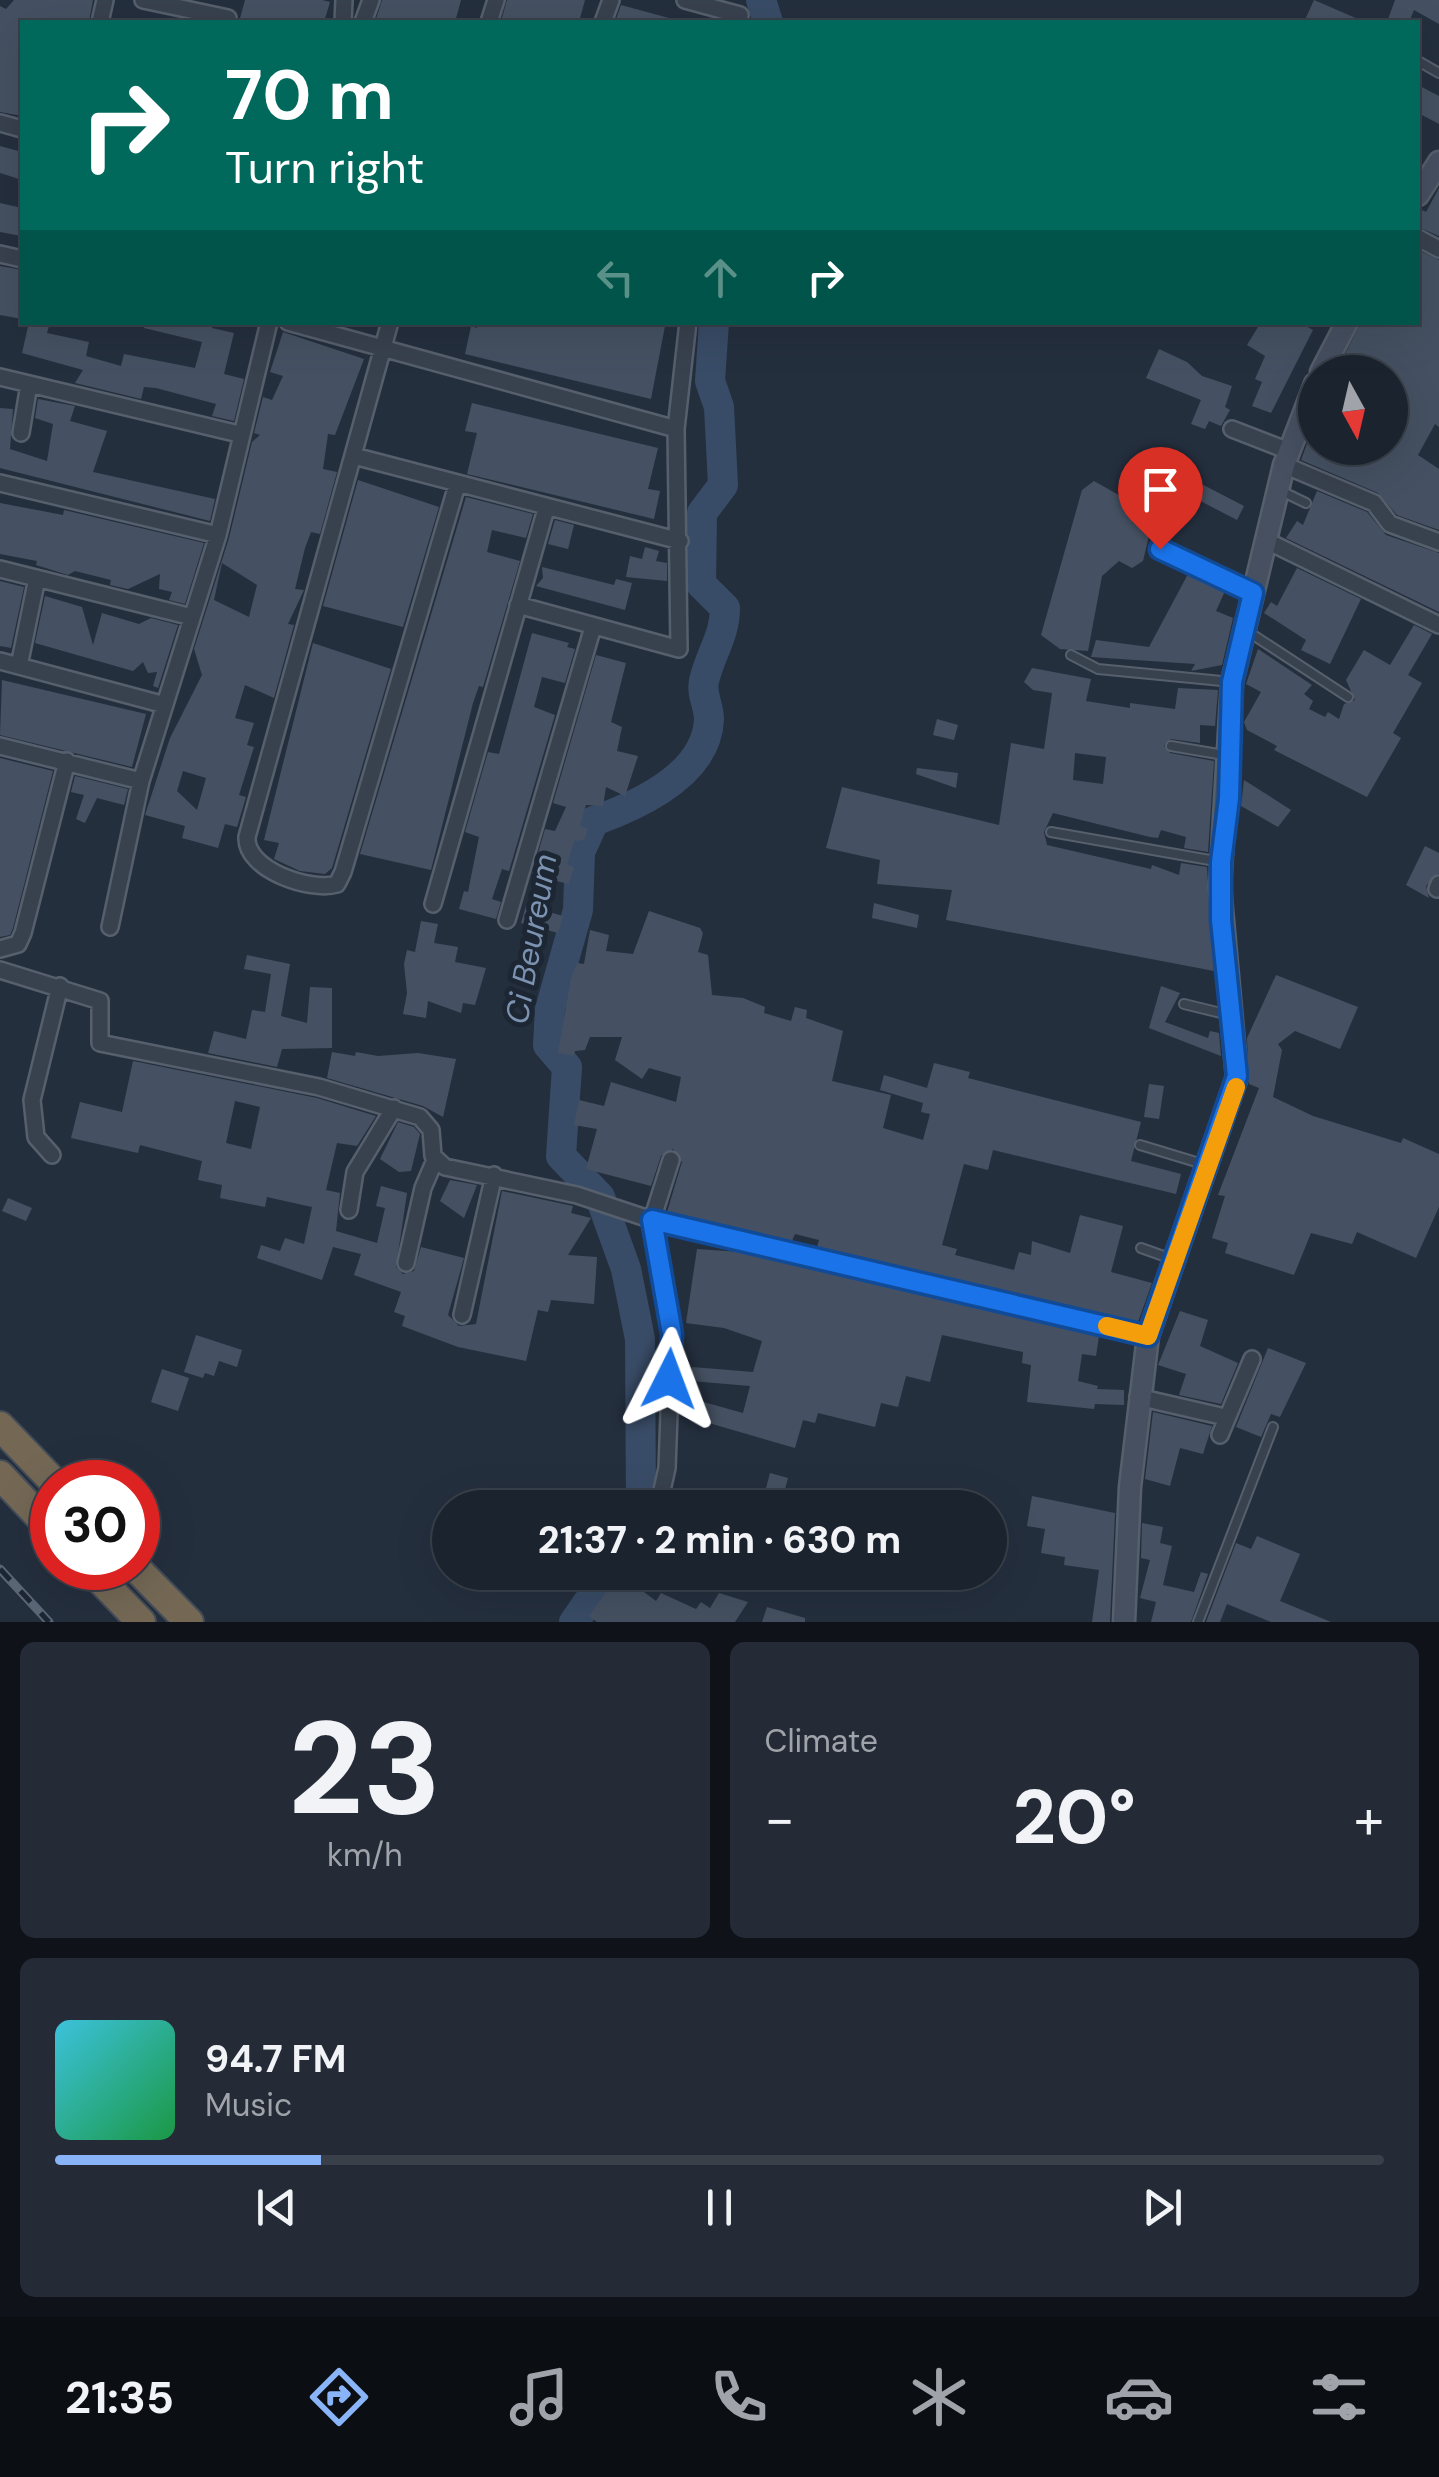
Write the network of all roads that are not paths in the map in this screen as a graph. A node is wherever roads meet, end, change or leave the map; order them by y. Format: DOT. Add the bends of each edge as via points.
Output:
graph roads {
  1 [pos="143,0"];
  2 [pos="232,0"];
  3 [pos="685,0"];
  4 [pos="739,12"];
  5 [pos="228,20"];
  6 [pos="1439,162"];
  7 [pos="1420,192"];
  8 [pos="268,325"];
  9 [pos="298,325"];
  10 [pos="389,325"];
  11 [pos="688,325"];
  12 [pos="1345,325"];
  13 [pos="381,349"];
  14 [pos="1330,355"];
  15 [pos="0,377"];
  16 [pos="29,384"];
  17 [pos="676,428"];
  18 [pos="1232,429"];
  19 [pos="1298,429"];
  20 [pos="22,433"];
  21 [pos="239,434"];
  22 [pos="354,456"];
  23 [pos="1287,458"];
  24 [pos="0,483"];
  25 [pos="456,485"];
  26 [pos="1278,490"];
  27 [pos="1306,504"];
  28 [pos="546,510"];
  29 [pos="218,535"];
  30 [pos="680,541"];
  31 [pos="1268,541"];
  32 [pos="1439,542"];
  33 [pos="1160,549"];
  34 [pos="0,568"];
  35 [pos="38,578"];
  36 [pos="1253,593"];
  37 [pos="518,606"];
  38 [pos="192,617"];
  39 [pos="1439,625"];
  40 [pos="593,627"];
  41 [pos="1244,630"];
  42 [pos="1071,655"];
  43 [pos="0,662"];
  44 [pos="18,666"];
  45 [pos="1232,682"];
  46 [pos="1348,697"];
  47 [pos="165,704"];
  48 [pos="0,746"];
  49 [pos="1171,746"];
  50 [pos="1228,756"];
  51 [pos="67,761"];
  52 [pos="140,781"];
  53 [pos="1051,832"];
  54 [pos="1221,862"];
  55 [pos="434,904"];
  56 [pos="507,920"];
  57 [pos="110,927"];
  58 [pos="0,949"];
  59 [pos="0,970"];
  60 [pos="60,986"];
  61 [pos="1184,1004"];
  62 [pos="1234,1017"];
  63 [pos="394,1108"];
  64 [pos="1140,1144"];
  65 [pos="52,1154"];
  66 [pos="435,1160"];
  67 [pos="671,1160"];
  68 [pos="1210,1166"];
  69 [pos="494,1175"];
  70 [pos="349,1210"];
  71 [pos="652,1220"];
  72 [pos="1141,1248"];
  73 [pos="1176,1260"];
  74 [pos="406,1263"];
  75 [pos="462,1316"];
  76 [pos="1148,1336"];
  77 [pos="1252,1359"];
  78 [pos="1138,1398"];
  79 [pos="1226,1418"];
  80 [pos="0,1426"];
  81 [pos="1272,1427"];
  82 [pos="1220,1435"];
  83 [pos="33,1460"];
  84 [pos="0,1474"];
  85 [pos="662,1490"];
  86 [pos="30,1506"];
  87 [pos="110,1590"];
  88 [pos="158,1590"];
  89 [pos="141,1622"];
  90 [pos="189,1622"];
  91 [pos="1124,1622"];
  92 [pos="1198,1622"];
  1 -- 5 [label="street"];
  2 -- 5 [label="street"];
  3 -- 4 [label="street"];
  6 -- 7 [label="street"];
  8 -- 21 [label="street"];
  9 -- 13 [label="street"];
  10 -- 13 [label="street"];
  11 -- 17 [label="street"];
  12 -- 14 [label="street"];
  13 -- 17 [label="street"];
  13 -- 22 [label="street"];
  15 -- 16 [label="street"];
  16 -- 20 [label="street"];
  16 -- 21 [label="street"];
  17 -- 30 [label="street"];
  18 -- 23 [label="street"];
  19 -- 23 [label="street"];
  21 -- 29 [label="street"];
  22 -- 25 [label="street"];
  22 -- 25 [label="street" via="246,837 252,858 268,871 332,886 343,872"];
  23 -- 26 [label="street"];
  23 -- 32 [label="street" via="1374,503 1385,520"];
  24 -- 29 [label="street"];
  25 -- 28 [label="street"];
  26 -- 27 [label="lane"];
  26 -- 31 [label="street"];
  28 -- 30 [label="street"];
  28 -- 37 [label="street"];
  29 -- 38 [label="street"];
  30 -- 40 [label="street" via="679,649"];
  31 -- 36 [label="street"];
  31 -- 39 [label="street"];
  33 -- 36 [label="lane"];
  34 -- 35 [label="street"];
  35 -- 38 [label="street"];
  35 -- 44 [label="street"];
  36 -- 41 [label="street"];
  37 -- 40 [label="street"];
  37 -- 55 [label="street"];
  38 -- 47 [label="street"];
  40 -- 56 [label="street"];
  41 -- 45 [label="street"];
  41 -- 46 [label="lane"];
  42 -- 45 [label="lane" via="1098,669"];
  43 -- 44 [label="street"];
  44 -- 47 [label="street"];
  45 -- 50 [label="street"];
  47 -- 52 [label="street"];
  48 -- 51 [label="street"];
  49 -- 50 [label="lane"];
  50 -- 54 [label="street"];
  51 -- 52 [label="street"];
  51 -- 58 [label="street" via="22,933 18,944"];
  52 -- 57 [label="street"];
  53 -- 54 [label="lane"];
  54 -- 62 [label="street"];
  59 -- 60 [label="street"];
  60 -- 63 [label="street" via="100,1001 100,1043 319,1086"];
  60 -- 65 [label="street" via="32,1100 36,1137"];
  61 -- 62 [label="lane"];
  62 -- 68 [label="street" via="1235,1093"];
  63 -- 66 [label="street" via="429,1124"];
  63 -- 70 [label="street" via="355,1172"];
  64 -- 68 [label="lane"];
  66 -- 69 [label="street"];
  66 -- 74 [label="street"];
  67 -- 71 [label="street"];
  68 -- 73 [label="street"];
  69 -- 71 [label="street"];
  69 -- 75 [label="street"];
  71 -- 76 [label="street"];
  71 -- 85 [label="street" via="672,1334"];
  72 -- 73 [label="lane"];
  73 -- 76 [label="street"];
  76 -- 78 [label="street"];
  77 -- 79 [label="street"];
  78 -- 79 [label="street"];
  78 -- 91 [label="street"];
  79 -- 82 [label="street"];
  80 -- 83 [label="highway"];
  81 -- 92 [label="lane"];
  84 -- 86 [label="highway"];
  87 -- 89 [label="highway"];
  88 -- 90 [label="highway"];
}
